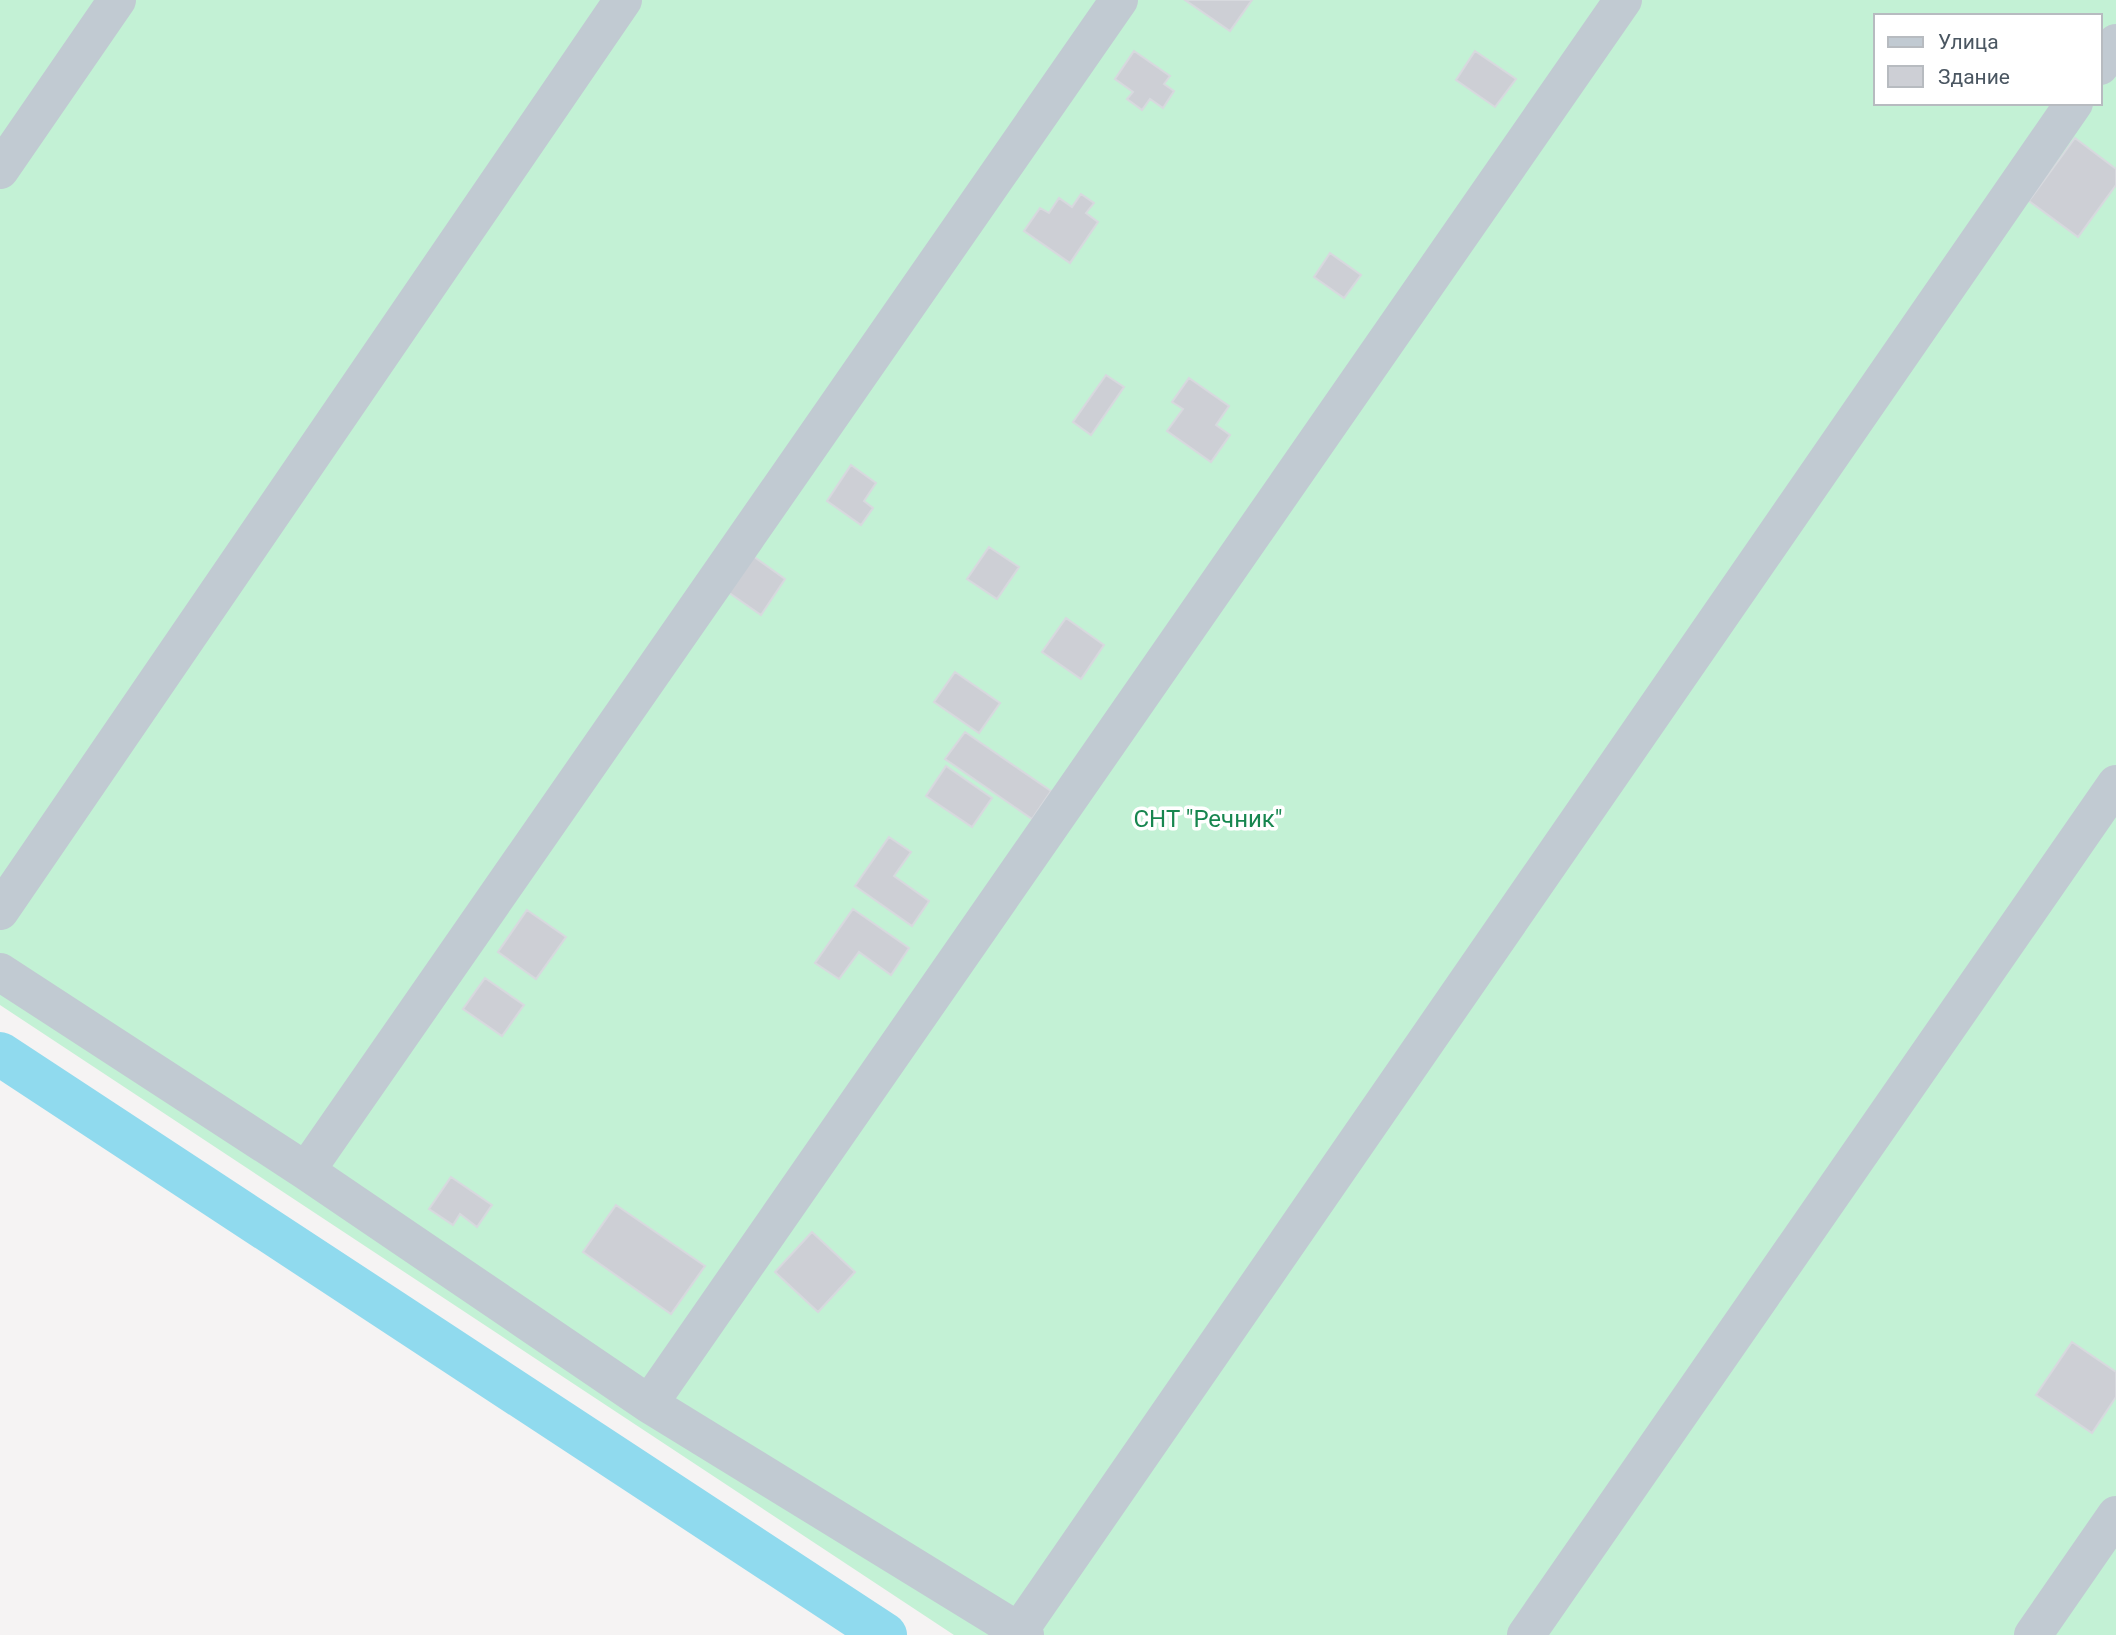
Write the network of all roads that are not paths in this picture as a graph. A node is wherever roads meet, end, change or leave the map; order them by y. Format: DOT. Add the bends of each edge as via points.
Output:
graph roads {
  1 [pos="117,0"];
  2 [pos="623,0"];
  3 [pos="1119,0"];
  4 [pos="1623,0"];
  5 [pos="2116,43"];
  6 [pos="2102,63"];
  7 [pos="2073,105"];
  8 [pos="0,170"];
  9 [pos="2116,784"];
  10 [pos="0,911"];
  11 [pos="0,972"];
  12 [pos="306,1171"];
  13 [pos="649,1404"];
  14 [pos="2116,1515"];
  15 [pos="1022,1633"];
  16 [pos="1526,1635"];
  17 [pos="2033,1635"];
  1 -- 8 [label="street"];
  2 -- 10 [label="street"];
  3 -- 12 [label="street"];
  4 -- 13 [label="street"];
  5 -- 6 [label="street"];
  7 -- 15 [label="street"];
  9 -- 16 [label="street"];
  11 -- 12 [label="street"];
  12 -- 13 [label="street"];
  13 -- 15 [label="street"];
  14 -- 17 [label="street"];
}
